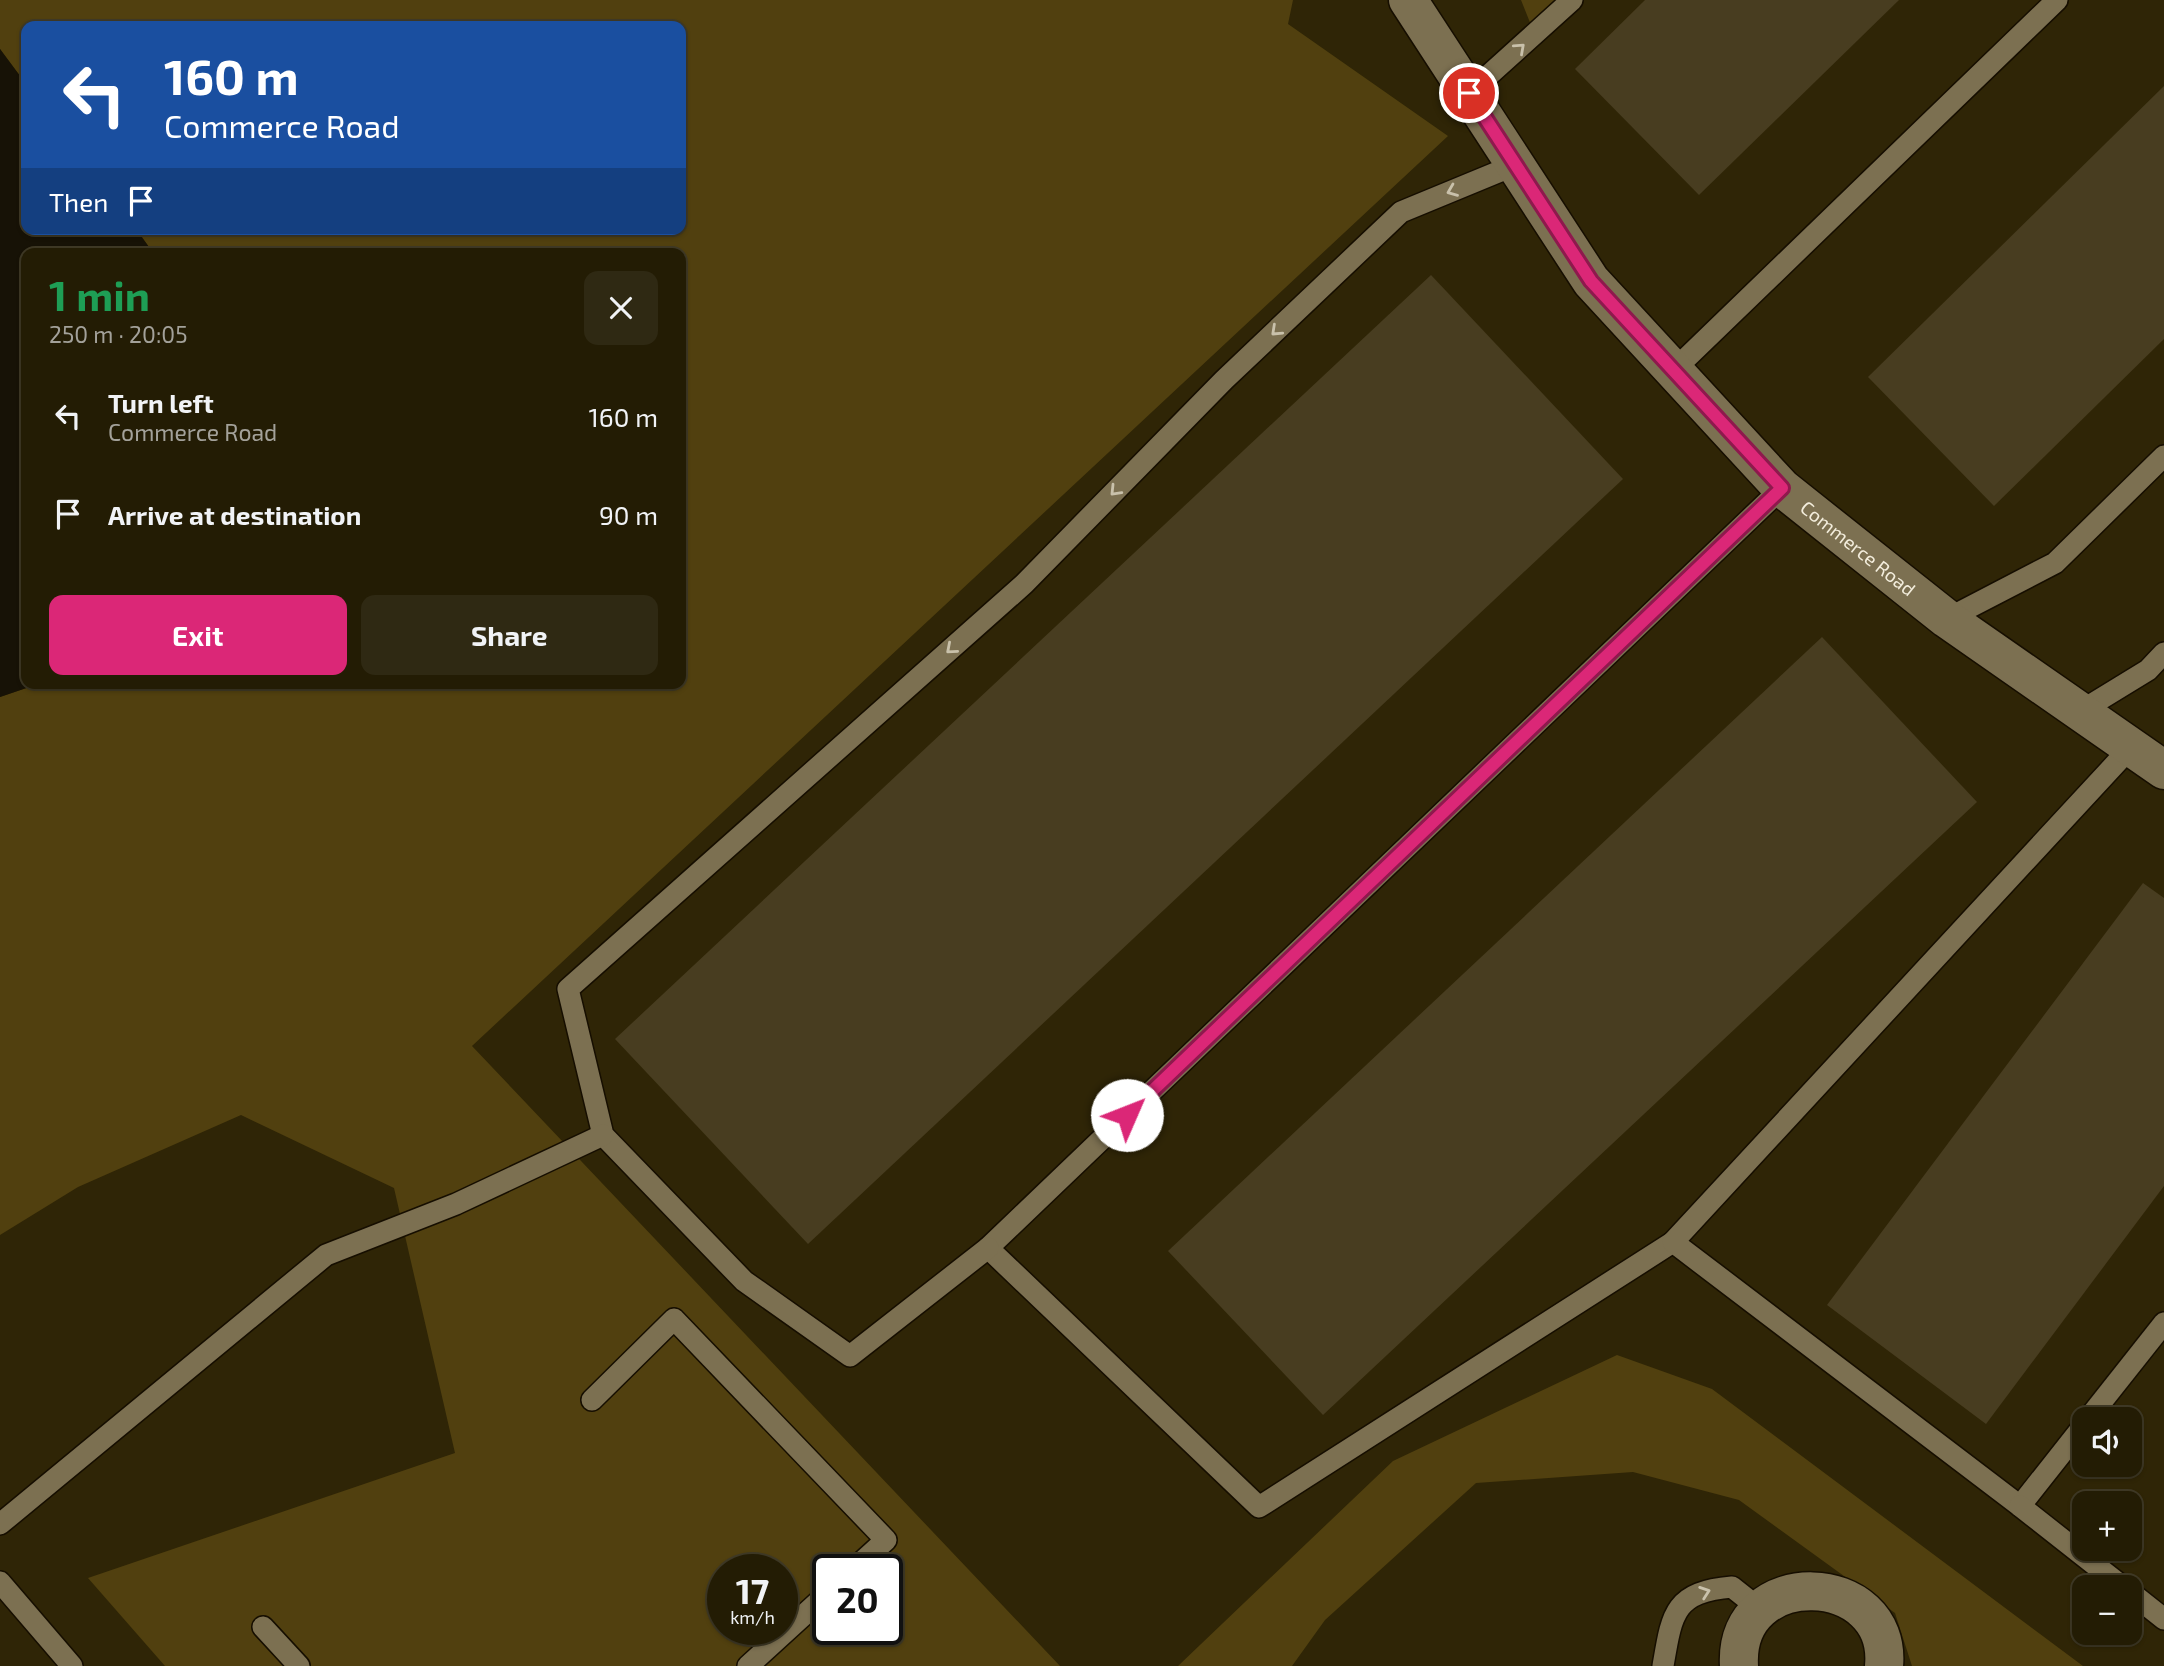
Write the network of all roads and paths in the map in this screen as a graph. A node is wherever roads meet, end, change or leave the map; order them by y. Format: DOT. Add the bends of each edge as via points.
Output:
graph roads {
  1 [pos="1408,0"];
  2 [pos="1572,0"];
  3 [pos="2057,0"];
  4 [pos="1469,93"];
  5 [pos="1515,165"];
  6 [pos="1674,370"];
  7 [pos="2164,456"];
  8 [pos="1782,488"];
  9 [pos="1947,619"];
  10 [pos="2164,653"];
  11 [pos="2081,711"];
  12 [pos="2132,746"];
  13 [pos="2164,770"];
  14 [pos="603,1135"];
  15 [pos="1673,1242"];
  16 [pos="988,1248"];
  17 [pos="2164,1323"];
  18 [pos="592,1400"];
  19 [pos="2098,1407"];
  20 [pos="2072,1440"];
  21 [pos="2020,1506"];
  22 [pos="0,1524"];
  23 [pos="871,1554"];
  24 [pos="2108,1575"];
  25 [pos="0,1582"];
  26 [pos="2142,1602"];
  27 [pos="812,1608"];
  28 [pos="1761,1609"];
  29 [pos="2164,1619"];
  30 [pos="263,1626"];
  31 [pos="72,1666"];
  32 [pos="299,1666"];
  33 [pos="748,1666"];
  34 [pos="1663,1666"];
  35 [pos="1739,1666"];
  36 [pos="1884,1666"];
  1 -- 4 [label="street, Commerce Road"];
  4 -- 2 [label="lane, one-way"];
  3 -- 6 [label="lane"];
  4 -- 5 [label="street, Commerce Road"];
  5 -- 6 [label="street, Commerce Road" via="1591,281"];
  5 -- 14 [label="lane, one-way" via="1401,212 1224,380 1024,584 568,989"];
  6 -- 8 [label="street, Commerce Road"];
  7 -- 9 [label="lane" via="2054,564"];
  8 -- 9 [label="street, Commerce Road"];
  8 -- 16 [label="lane"];
  9 -- 11 [label="street, Commerce Road"];
  10 -- 11 [label="lane" via="2148,670"];
  11 -- 12 [label="street, Commerce Road"];
  12 -- 13 [label="street, Commerce Road"];
  12 -- 15 [label="lane"];
  14 -- 16 [label="lane" via="744,1281 850,1356"];
  14 -- 22 [label="lane" via="456,1204 326,1255"];
  15 -- 16 [label="lane" via="1259,1507"];
  15 -- 21 [label="lane"];
  17 -- 19 [label="lane"];
  18 -- 23 [label="lane" via="674,1320 886,1540"];
  20 -- 21 [label="lane"];
  21 -- 24 [label="lane"];
  25 -- 31 [label="lane"];
  26 -- 29 [label="lane"];
  27 -- 33 [label="lane"];
  34 -- 28 [label="lane, one-way" via="1670,1627 1681,1604 1704,1589 1732,1587"];
  28 -- 35 [label="street" via="1745,1630"];
  28 -- 36 [label="street" via="1798,1590 1822,1590 1850,1600 1868,1616 1880,1636"];
  30 -- 32 [label="lane"];
}
